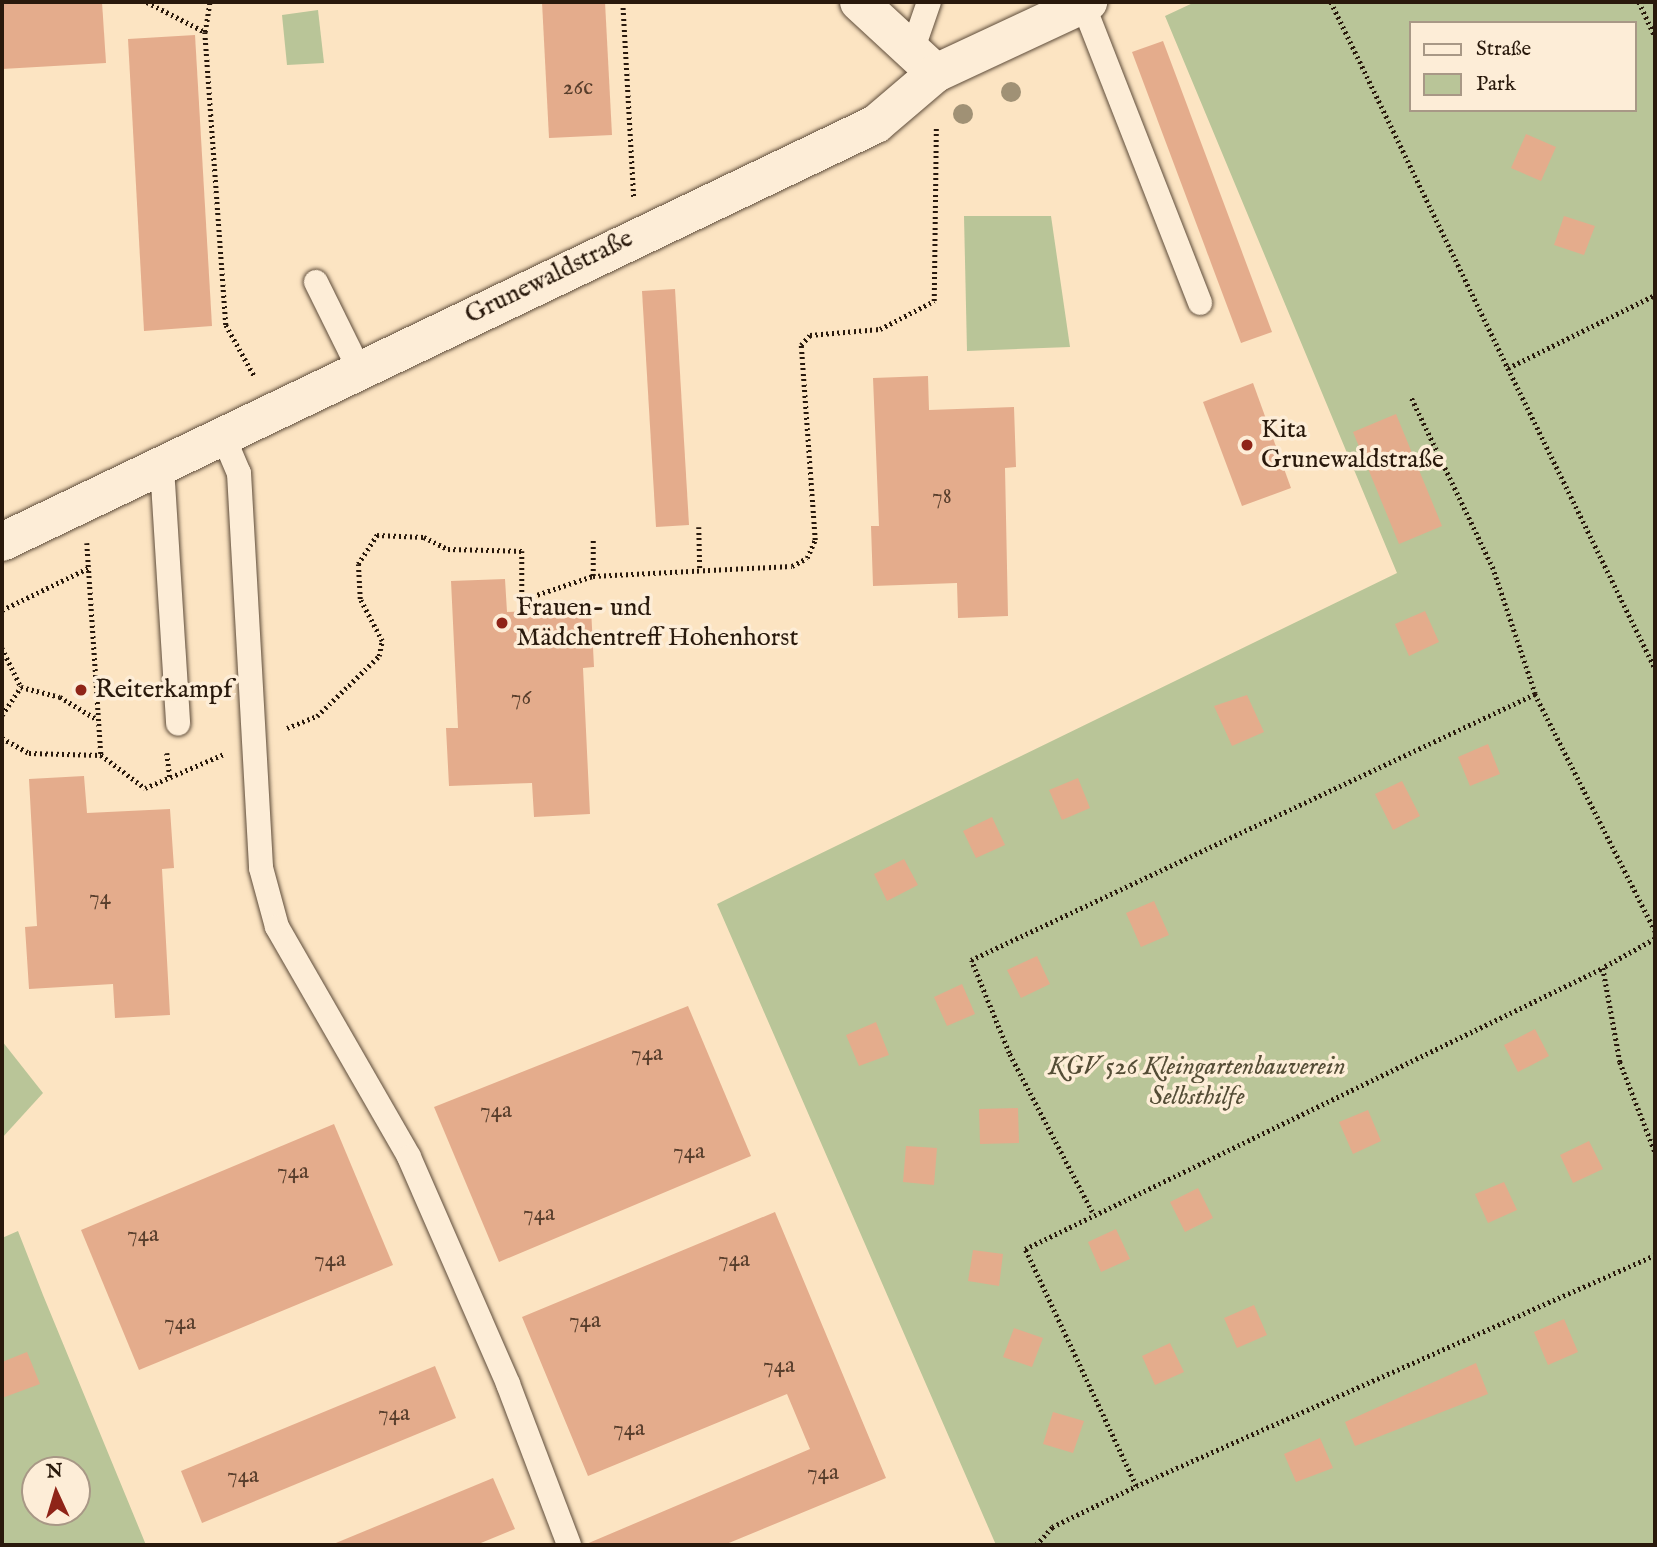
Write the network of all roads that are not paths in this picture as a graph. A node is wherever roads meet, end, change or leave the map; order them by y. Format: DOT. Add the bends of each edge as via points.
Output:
graph roads {
  1 [pos="859,2"];
  2 [pos="929,2"];
  3 [pos="1086,3"];
  4 [pos="924,62"];
  5 [pos="316,282"];
  6 [pos="1200,303"];
  7 [pos="359,369"];
  8 [pos="223,438"];
  9 [pos="162,467"];
  10 [pos="2,542"];
  11 [pos="178,724"];
  12 [pos="569,1545"];
  1 -- 4 [label="street"];
  2 -- 4 [label="lane"];
  3 -- 4 [label="street, Grunewaldstraße"];
  3 -- 6 [label="lane"];
  4 -- 7 [label="street, Grunewaldstraße" via="876,124"];
  5 -- 7 [label="lane"];
  7 -- 8 [label="street, Grunewaldstraße"];
  8 -- 9 [label="street, Grunewaldstraße"];
  8 -- 12 [label="lane" via="239,473 261,868 277,927 409,1157 508,1384"];
  9 -- 10 [label="street, Grunewaldstraße"];
  9 -- 11 [label="lane"];
}
